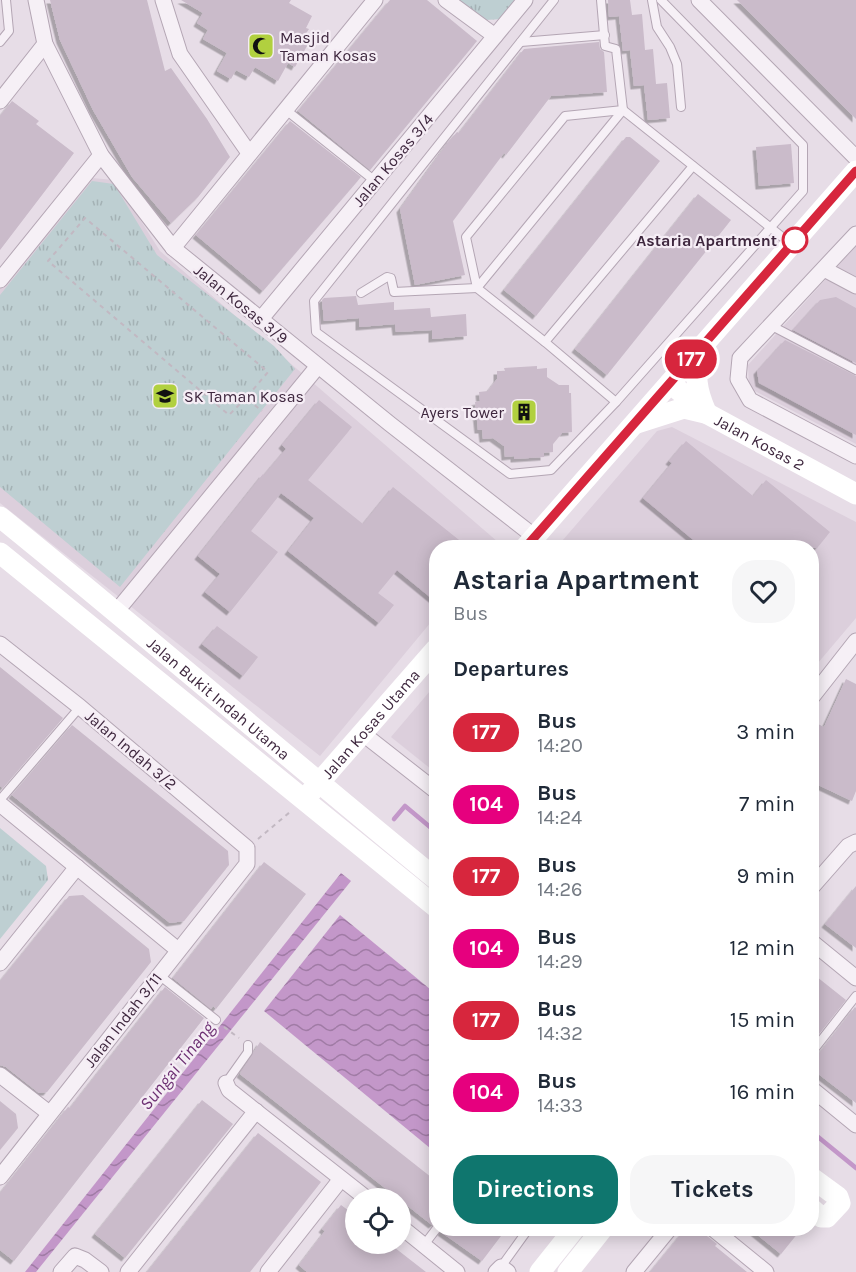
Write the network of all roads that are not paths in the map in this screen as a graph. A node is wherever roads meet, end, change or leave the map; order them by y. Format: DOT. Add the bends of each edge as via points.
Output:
graph roads {
  1 [pos="6,0"];
  2 [pos="36,0"];
  3 [pos="163,0"];
  4 [pos="375,0"];
  5 [pos="446,0"];
  6 [pos="525,0"];
  7 [pos="554,0"];
  8 [pos="601,0"];
  9 [pos="652,0"];
  10 [pos="661,0"];
  11 [pos="699,0"];
  12 [pos="605,35"];
  13 [pos="495,36"];
  14 [pos="0,42"];
  15 [pos="521,42"];
  16 [pos="45,44"];
  17 [pos="0,101"];
  18 [pos="681,107"];
  19 [pos="286,110"];
  20 [pos="623,110"];
  21 [pos="249,153"];
  22 [pos="101,155"];
  23 [pos="856,158"];
  24 [pos="693,166"];
  25 [pos="856,171"];
  26 [pos="375,181"];
  27 [pos="770,228"];
  28 [pos="856,234"];
  29 [pos="792,245"];
  30 [pos="173,248"];
  31 [pos="824,269"];
  32 [pos="2,274"];
  33 [pos="856,286"];
  34 [pos="477,288"];
  35 [pos="360,293"];
  36 [pos="260,320"];
  37 [pos="770,325"];
  38 [pos="545,342"];
  39 [pos="698,351"];
  40 [pos="318,366"];
  41 [pos="856,370"];
  42 [pos="670,383"];
  43 [pos="616,402"];
  44 [pos="706,413"];
  45 [pos="634,423"];
  46 [pos="856,456"];
  47 [pos="856,494"];
  48 [pos="0,517"];
  49 [pos="528,540"];
  50 [pos="532,540"];
  51 [pos="0,553"];
  52 [pos="117,612"];
  53 [pos="856,641"];
  54 [pos="0,644"];
  55 [pos="429,656"];
  56 [pos="819,688"];
  57 [pos="80,707"];
  58 [pos="362,733"];
  59 [pos="318,783"];
  60 [pos="429,786"];
  61 [pos="303,800"];
  62 [pos="0,802"];
  63 [pos="856,842"];
  64 [pos="247,856"];
  65 [pos="77,867"];
  66 [pos="429,873"];
  67 [pos="819,879"];
  68 [pos="429,901"];
  69 [pos="819,948"];
  70 [pos="178,950"];
  71 [pos="0,963"];
  72 [pos="159,975"];
  73 [pos="856,978"];
  74 [pos="856,996"];
  75 [pos="217,1021"];
  76 [pos="819,1043"];
  77 [pos="248,1046"];
  78 [pos="0,1076"];
  79 [pos="226,1083"];
  80 [pos="819,1095"];
  81 [pos="256,1111"];
  82 [pos="49,1113"];
  83 [pos="856,1125"];
  84 [pos="0,1177"];
  85 [pos="341,1179"];
  86 [pos="819,1183"];
  87 [pos="353,1188"];
  88 [pos="819,1215"];
  89 [pos="411,1235"];
  90 [pos="431,1236"];
  91 [pos="525,1236"];
  92 [pos="569,1236"];
  93 [pos="597,1236"];
  94 [pos="663,1236"];
  95 [pos="722,1236"];
  96 [pos="424,1245"];
  97 [pos="273,1270"];
  98 [pos="502,1270"];
  99 [pos="61,1272"];
  100 [pos="101,1272"];
  101 [pos="128,1272"];
  102 [pos="457,1272"];
  103 [pos="540,1272"];
  104 [pos="568,1272"];
  105 [pos="634,1272"];
  106 [pos="766,1272"];
  1 -- 14 [label="lane" via="9,31"];
  2 -- 16 [label="street, Jalan Kosas 3/9"];
  3 -- 21 [label="street" via="180,54"];
  4 -- 19 [label="street"];
  5 -- 13 [label="street"];
  6 -- 13 [label="street, Jalan Kosas 3/4"];
  7 -- 15 [label="lane"];
  8 -- 12 [label="lane"];
  9 -- 18 [label="lane" via="657,27 677,64"];
  10 -- 27 [label="lane" via="803,145 803,191"];
  11 -- 23 [label="street"];
  12 -- 15 [label="lane"];
  12 -- 20 [label="lane" via="605,46 616,49"];
  13 -- 26 [label="street, Jalan Kosas 3/4"];
  15 -- 43 [label="lane" via="314,301 316,332 510,474 551,470"];
  16 -- 17 [label="street"];
  16 -- 22 [label="street, Jalan Kosas 3/9"];
  19 -- 21 [label="street"];
  19 -- 26 [label="lane"];
  20 -- 24 [label="lane"];
  20 -- 34 [label="lane"];
  20 -- 34 [label="lane" via="565,116 466,237"];
  21 -- 30 [label="street"];
  22 -- 30 [label="street, Jalan Kosas 3/9"];
  22 -- 32 [label="street"];
  24 -- 27 [label="lane"];
  24 -- 38 [label="lane"];
  25 -- 29 [label="street"];
  26 -- 36 [label="street, Jalan Kosas 3/4"];
  27 -- 29 [label="lane"];
  27 -- 43 [label="lane"];
  28 -- 31 [label="street"];
  29 -- 39 [label="street"];
  30 -- 36 [label="street, Jalan Kosas 3/9"];
  31 -- 33 [label="street"];
  31 -- 37 [label="street"];
  34 -- 35 [label="lane" via="394,292 391,278 387,277"];
  34 -- 38 [label="lane"];
  36 -- 40 [label="street, Jalan Kosas 3/9"];
  37 -- 41 [label="lane"];
  37 -- 46 [label="street" via="740,358 738,379 750,400"];
  38 -- 43 [label="lane"];
  39 -- 42 [label="street"];
  39 -- 44 [label="street" via="696,380"];
  40 -- 49 [label="street, Jalan Kosas 3/9"];
  40 -- 52 [label="street"];
  42 -- 44 [label="street, Jalan Kosas 2"];
  42 -- 45 [label="street"];
  44 -- 45 [label="street" via="684,408"];
  44 -- 47 [label="street, Jalan Kosas 2"];
  45 -- 50 [label="street"];
  48 -- 52 [label="street, Jalan Bukit Indah Utama"];
  51 -- 61 [label="street, Jalan Bukit Indah Utama"];
  52 -- 59 [label="street, Jalan Bukit Indah Utama"];
  53 -- 56 [label="street"];
  54 -- 57 [label="street, Jalan Indah 3/2"];
  55 -- 58 [label="street, Jalan Kosas Utama"];
  57 -- 62 [label="lane"];
  57 -- 64 [label="street, Jalan Indah 3/2"];
  58 -- 59 [label="street, Jalan Kosas Utama"];
  58 -- 60 [label="street"];
  59 -- 61 [label="street, Jalan Kosas Utama"];
  59 -- 66 [label="street, Jalan Bukit Indah Utama"];
  61 -- 68 [label="street, Jalan Bukit Indah Utama"];
  62 -- 65 [label="street"];
  63 -- 67 [label="street"];
  64 -- 70 [label="street, Jalan Indah 3/11"];
  65 -- 70 [label="street"];
  65 -- 71 [label="street"];
  69 -- 73 [label="street"];
  70 -- 72 [label="street, Jalan Indah 3/11"];
  72 -- 75 [label="lane"];
  72 -- 82 [label="street, Jalan Indah 3/11"];
  74 -- 76 [label="lane"];
  77 -- 79 [label="lane" via="248,1052"];
  78 -- 82 [label="street"];
  79 -- 81 [label="street"];
  80 -- 83 [label="street"];
  81 -- 85 [label="street"];
  81 -- 101 [label="street"];
  82 -- 84 [label="street, Jalan Indah 3/11"];
  85 -- 87 [label="street"];
  85 -- 97 [label="street"];
  86 -- 88 [label="street" via="840,1203 827,1217"];
  89 -- 96 [label="street"];
  90 -- 96 [label="lane"];
  91 -- 98 [label="lane"];
  92 -- 103 [label="street"];
  93 -- 104 [label="street"];
  94 -- 105 [label="street"];
  95 -- 106 [label="street"];
  96 -- 102 [label="street"];
  99 -- 100 [label="street" via="75,1256"];
}
